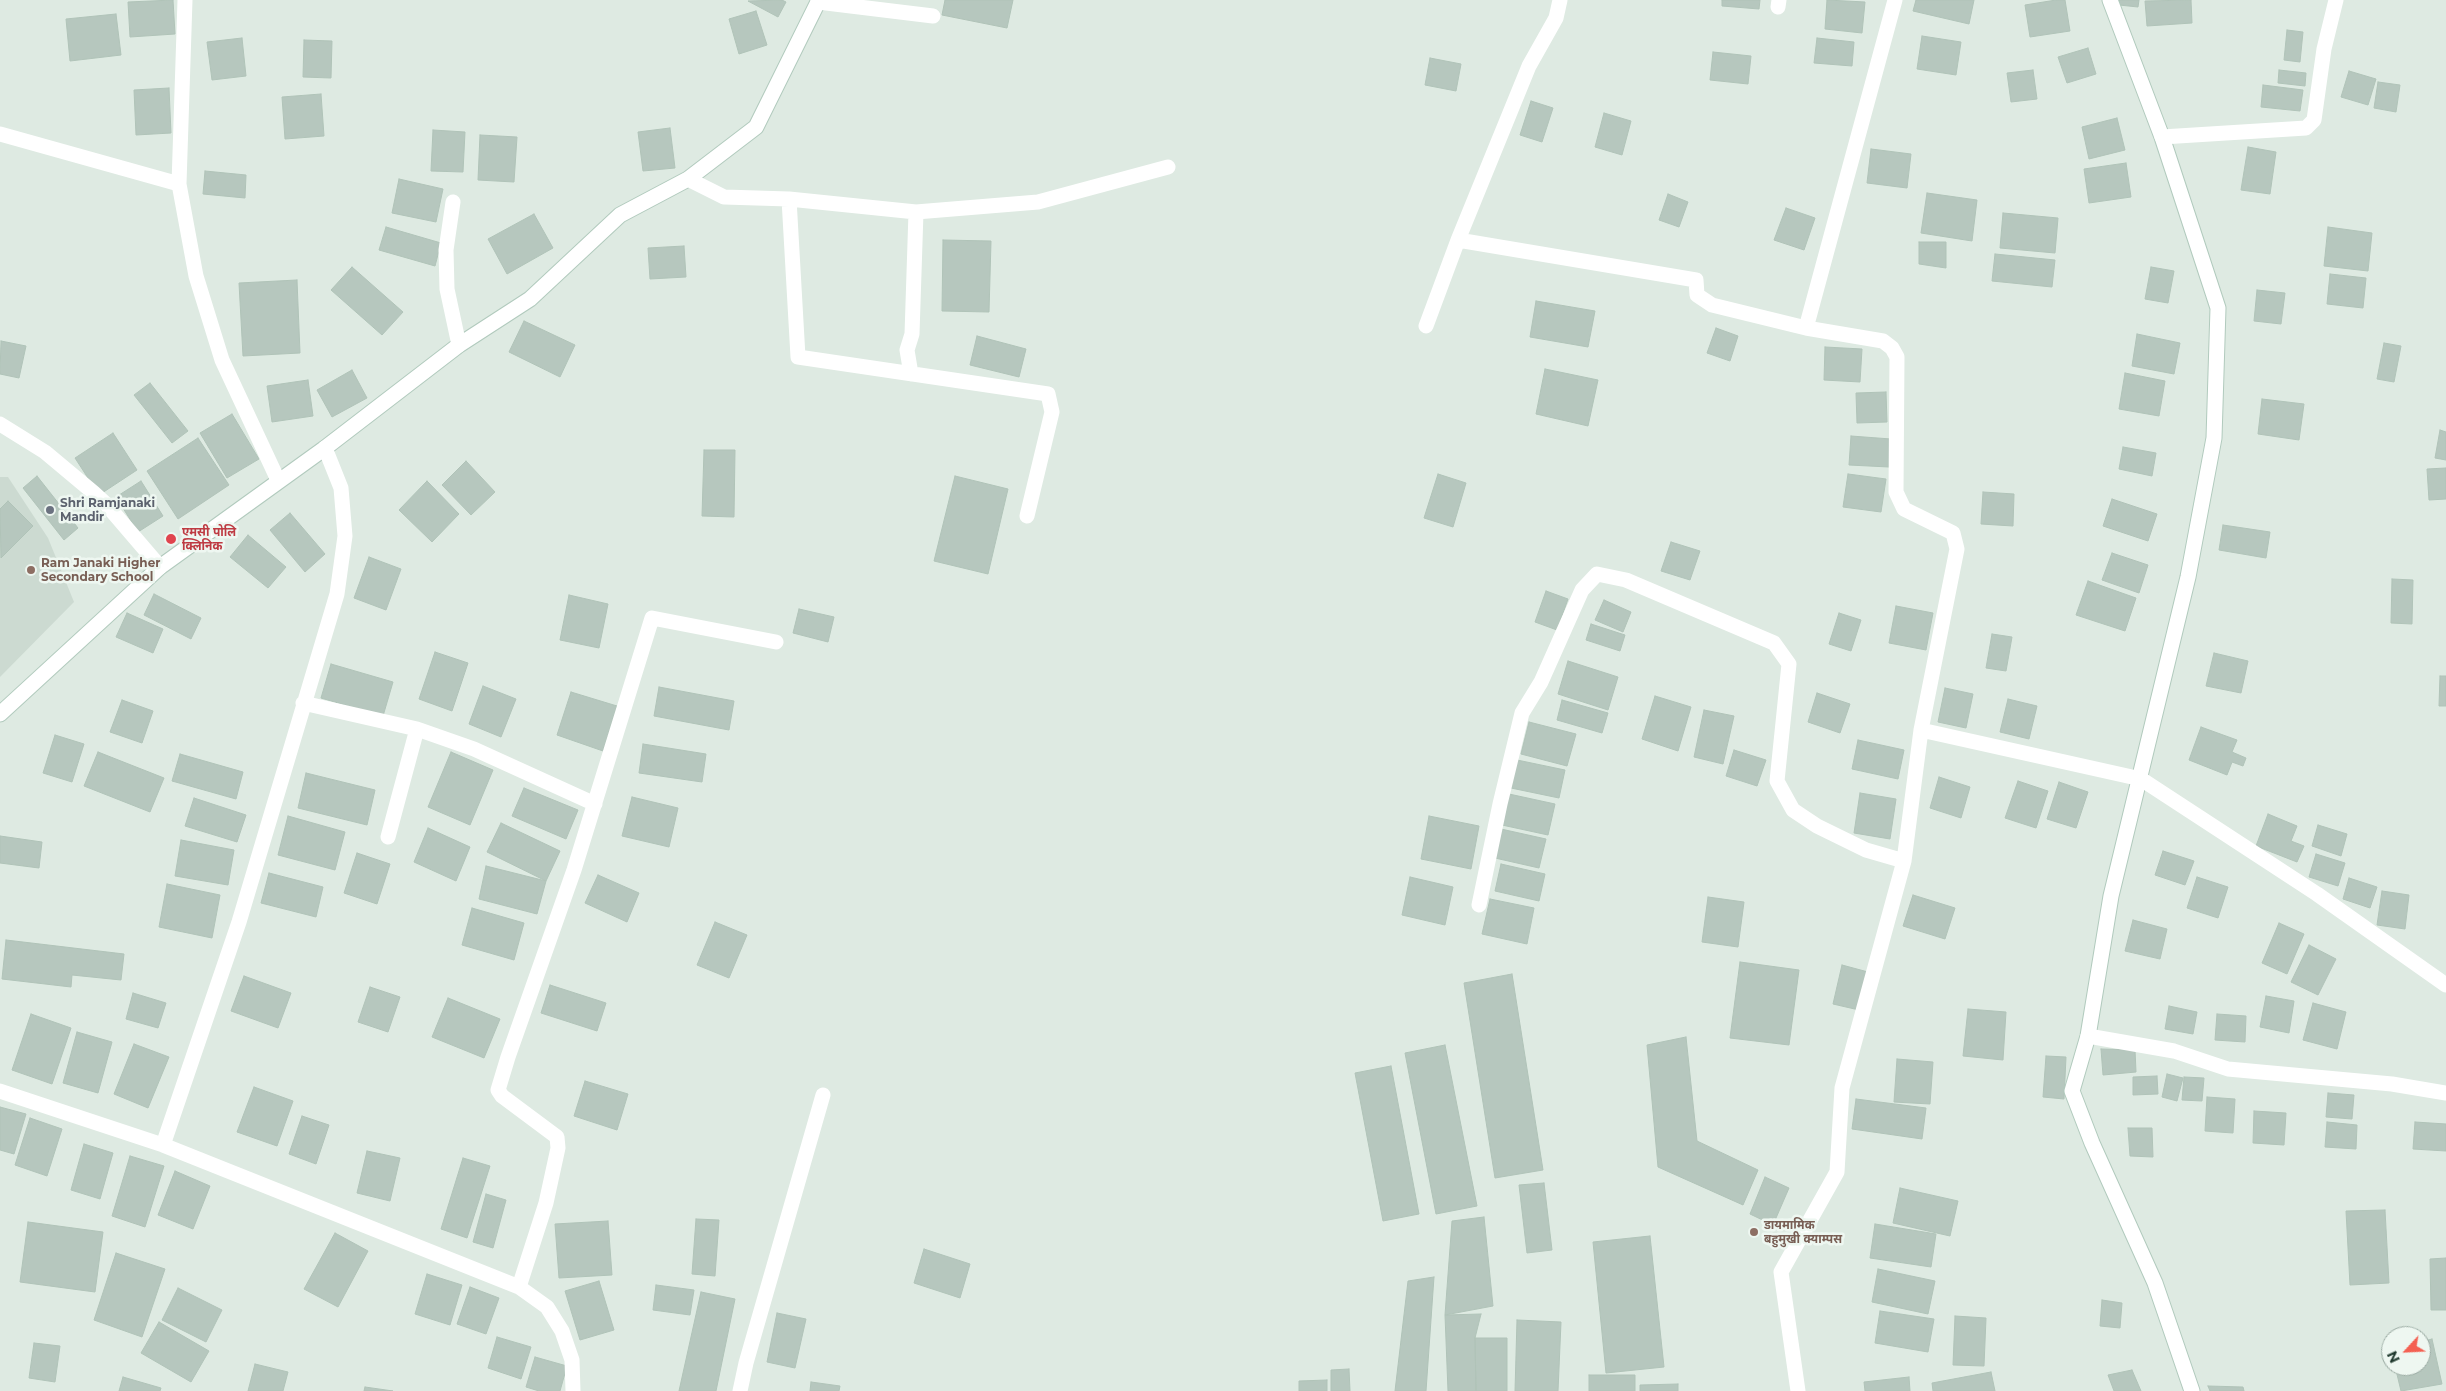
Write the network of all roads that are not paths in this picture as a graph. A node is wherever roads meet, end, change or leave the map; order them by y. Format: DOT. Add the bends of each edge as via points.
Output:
graph roads {
  1 [pos="184,0"];
  2 [pos="1560,0"];
  3 [pos="1895,0"];
  4 [pos="2110,0"];
  5 [pos="2336,0"];
  6 [pos="818,1"];
  7 [pos="933,16"];
  8 [pos="0,134"];
  9 [pos="2162,136"];
  10 [pos="1168,167"];
  11 [pos="688,179"];
  12 [pos="178,184"];
  13 [pos="789,199"];
  14 [pos="453,202"];
  15 [pos="916,212"];
  16 [pos="1458,240"];
  17 [pos="1426,326"];
  18 [pos="1806,328"];
  19 [pos="459,345"];
  20 [pos="912,374"];
  21 [pos="0,424"];
  22 [pos="325,448"];
  23 [pos="278,480"];
  24 [pos="1027,516"];
  25 [pos="160,567"];
  26 [pos="776,642"];
  27 [pos="303,703"];
  28 [pos="0,714"];
  29 [pos="417,729"];
  30 [pos="1921,730"];
  31 [pos="2141,778"];
  32 [pos="595,804"];
  33 [pos="388,837"];
  34 [pos="1904,861"];
  35 [pos="1480,905"];
  36 [pos="2446,985"];
  37 [pos="2088,1036"];
  38 [pos="0,1092"];
  39 [pos="2446,1094"];
  40 [pos="822,1095"];
  41 [pos="163,1146"];
  42 [pos="519,1287"];
  43 [pos="573,1391"];
  44 [pos="740,1391"];
  45 [pos="1798,1391"];
  46 [pos="2192,1391"];
  1 -- 12 [label="street"];
  2 -- 16 [label="street" via="1556,18 1529,66"];
  3 -- 18 [label="street"];
  4 -- 9 [label="street"];
  5 -- 9 [label="street" via="2324,49 2314,120 2306,128"];
  6 -- 7 [label="street"];
  6 -- 11 [label="street" via="756,127"];
  8 -- 12 [label="street"];
  9 -- 31 [label="street" via="2218,308 2214,438 2188,577"];
  10 -- 15 [label="street" via="1038,202"];
  11 -- 13 [label="street" via="724,197"];
  11 -- 19 [label="street" via="620,215 530,299"];
  12 -- 23 [label="street" via="196,276 222,360"];
  13 -- 15 [label="street"];
  13 -- 20 [label="street" via="798,357"];
  14 -- 19 [label="street" via="446,250 447,289"];
  15 -- 20 [label="street" via="912,334 907,350"];
  16 -- 17 [label="street"];
  16 -- 18 [label="street" via="1696,280 1697,295 1712,305"];
  18 -- 30 [label="street" via="1882,341 1892,348 1897,358 1896,492 1904,509 1954,532 1957,549"];
  19 -- 22 [label="street"];
  20 -- 24 [label="street" via="1048,394 1052,412"];
  21 -- 25 [label="street" via="45,452 106,504"];
  22 -- 23 [label="street"];
  22 -- 27 [label="street" via="341,488 345,536 336,594"];
  23 -- 25 [label="street"];
  25 -- 28 [label="street"];
  26 -- 32 [label="street" via="652,618"];
  27 -- 29 [label="street"];
  27 -- 41 [label="street" via="239,922"];
  29 -- 32 [label="street" via="474,749"];
  29 -- 33 [label="street"];
  30 -- 31 [label="street"];
  30 -- 34 [label="street"];
  31 -- 36 [label="street" via="2317,894"];
  31 -- 37 [label="street" via="2111,896"];
  32 -- 42 [label="street" via="498,1090 557,1137 558,1148 546,1203"];
  34 -- 35 [label="street" via="1866,850 1793,810 1777,781 1789,664 1774,643 1626,580 1597,574 1582,590 1541,682 1522,713"];
  34 -- 45 [label="street" via="1842,1088 1837,1172 1781,1272"];
  37 -- 39 [label="street" via="2174,1051 2228,1069 2392,1084"];
  37 -- 46 [label="street" via="2072,1091 2155,1283"];
  38 -- 41 [label="street"];
  40 -- 44 [label="street"];
  41 -- 42 [label="street"];
  42 -- 43 [label="street" via="547,1307 562,1331 572,1360"];
}
